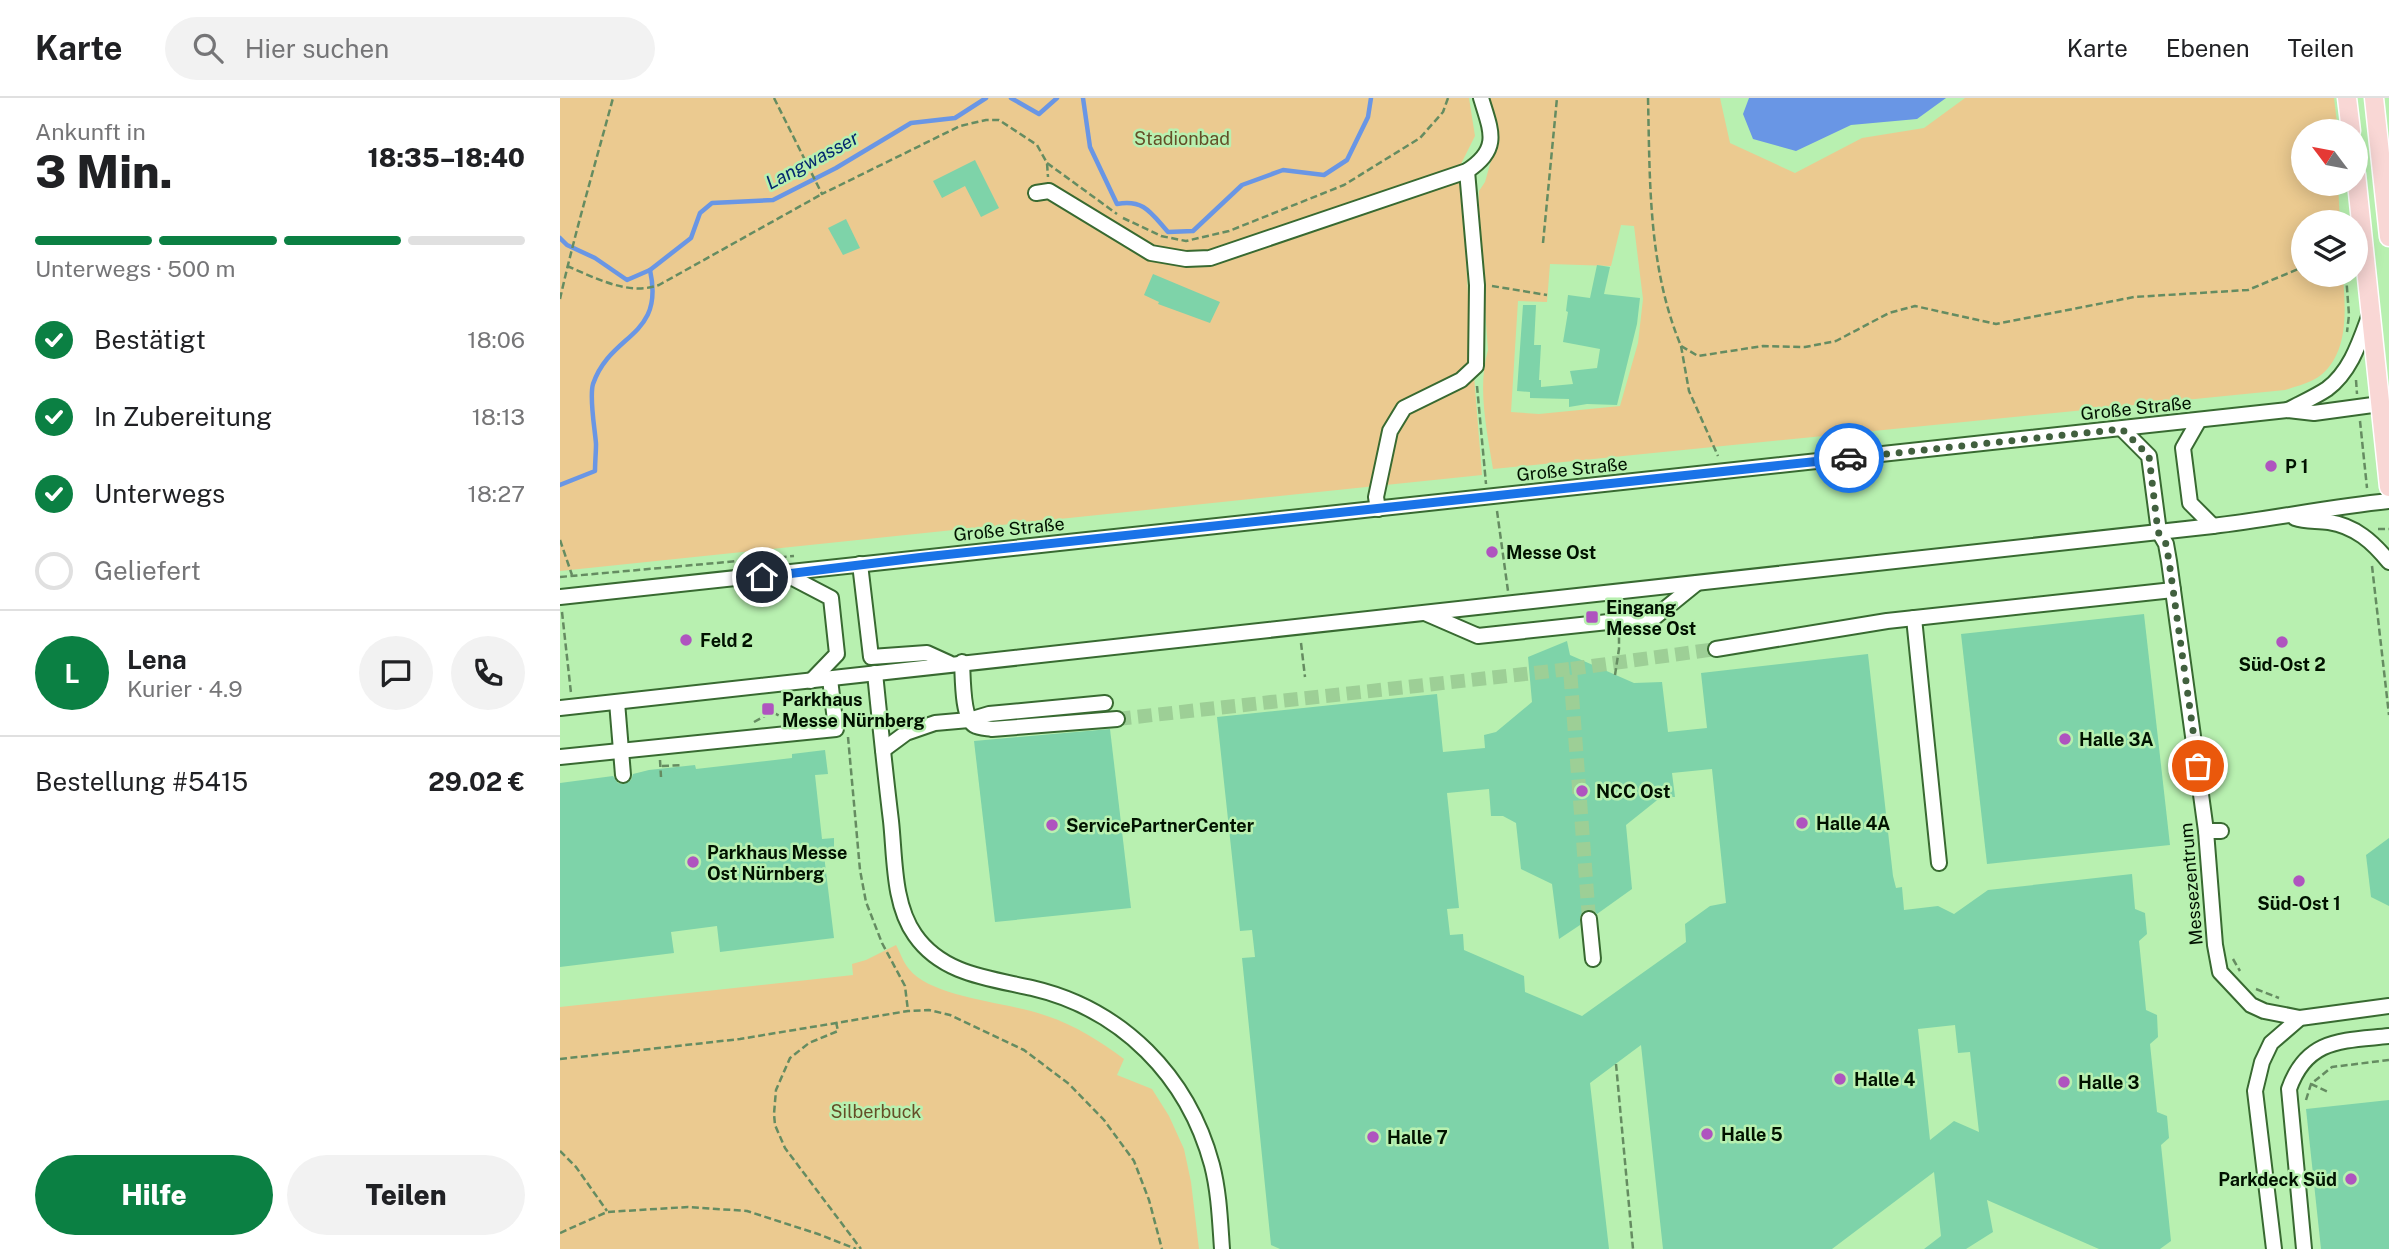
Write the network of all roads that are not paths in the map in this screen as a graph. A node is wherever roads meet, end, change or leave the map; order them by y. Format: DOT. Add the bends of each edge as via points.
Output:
graph roads {
  1 [pos="1481,98"];
  2 [pos="2347,98"];
  3 [pos="2374,98"];
  4 [pos="2350,119"];
  5 [pos="1467,171"];
  6 [pos="2385,174"];
  7 [pos="1043,192"];
  8 [pos="2358,196"];
  9 [pos="2389,237"];
  10 [pos="2370,313"];
  11 [pos="2384,405"];
  12 [pos="2288,410"];
  13 [pos="2199,420"];
  14 [pos="2122,429"];
  15 [pos="2389,487"];
  16 [pos="2389,501"];
  17 [pos="1378,509"];
  18 [pos="2290,517"];
  19 [pos="2213,526"];
  20 [pos="2158,532"];
  21 [pos="2389,562"];
  22 [pos="860,565"];
  23 [pos="787,575"];
  24 [pos="1697,583"];
  25 [pos="2173,590"];
  26 [pos="560,597"];
  27 [pos="1424,612"];
  28 [pos="1913,618"];
  29 [pos="1716,649"];
  30 [pos="956,663"];
  31 [pos="874,673"];
  32 [pos="831,679"];
  33 [pos="811,681"];
  34 [pos="617,702"];
  35 [pos="1105,703"];
  36 [pos="566,708"];
  37 [pos="1117,719"];
  38 [pos="969,720"];
  39 [pos="621,750"];
  40 [pos="883,750"];
  41 [pos="560,757"];
  42 [pos="623,775"];
  43 [pos="2206,831"];
  44 [pos="2221,831"];
  45 [pos="1939,863"];
  46 [pos="1589,919"];
  47 [pos="1593,959"];
  48 [pos="2386,1004"];
  49 [pos="2300,1017"];
  50 [pos="2389,1036"];
  51 [pos="2275,1248"];
  52 [pos="1222,1249"];
  53 [pos="2304,1249"];
  1 -- 5 [label="lane" via="1493,135 1482,161"];
  2 -- 4 [label="main road"];
  3 -- 6 [label="main road"];
  5 -- 7 [label="lane" via="1210,258 1151,253"];
  5 -- 17 [label="lane" via="1477,285 1476,366 1461,380 1404,408 1390,431 1376,497"];
  6 -- 9 [label="main road"];
  8 -- 10 [label="main road"];
  10 -- 11 [label="main road"];
  10 -- 12 [label="lane, Große Straße" via="2355,352 2336,381"];
  11 -- 12 [label="lane, Große Straße" via="2314,413"];
  11 -- 15 [label="main road"];
  12 -- 13 [label="lane, Große Straße"];
  13 -- 14 [label="lane, Große Straße"];
  13 -- 19 [label="lane" via="2183,448 2190,503"];
  14 -- 17 [label="lane, Große Straße"];
  14 -- 20 [label="lane, Messezentrum" via="2149,456"];
  16 -- 18 [label="lane"];
  17 -- 22 [label="lane, Große Straße"];
  18 -- 19 [label="lane"];
  18 -- 21 [label="lane" via="2352,529 2373,543"];
  19 -- 20 [label="lane"];
  20 -- 24 [label="lane"];
  20 -- 25 [label="lane, Messezentrum" via="2166,544"];
  22 -- 23 [label="lane, Große Straße"];
  22 -- 30 [label="lane" via="871,657 927,653"];
  23 -- 26 [label="lane, Große Straße"];
  23 -- 33 [label="lane" via="831,598 837,654"];
  24 -- 27 [label="lane"];
  24 -- 27 [label="lane" via="1655,617 1512,633 1478,636"];
  25 -- 28 [label="lane"];
  25 -- 43 [label="lane, Messezentrum"];
  27 -- 30 [label="lane"];
  28 -- 29 [label="lane"];
  28 -- 45 [label="lane"];
  30 -- 31 [label="lane"];
  30 -- 38 [label="lane"];
  31 -- 32 [label="lane"];
  31 -- 40 [label="lane"];
  32 -- 33 [label="lane"];
  32 -- 39 [label="lane" via="836,729"];
  33 -- 34 [label="lane"];
  34 -- 36 [label="lane"];
  34 -- 39 [label="lane"];
  35 -- 38 [label="lane"];
  37 -- 38 [label="lane" via="992,729"];
  38 -- 40 [label="lane" via="923,726"];
  39 -- 41 [label="lane"];
  39 -- 42 [label="lane"];
  40 -- 52 [label="lane" via="900,898 913,932 935,958 963,973 1037,989 1100,1014 1160,1063 1183,1094 1205,1143 1213,1168"];
  43 -- 44 [label="lane"];
  43 -- 49 [label="lane, Messezentrum" via="2220,972 2251,1004"];
  46 -- 47 [label="lane"];
  48 -- 49 [label="lane, Messezentrum"];
  49 -- 51 [label="lane" via="2271,1043 2255,1090"];
  50 -- 53 [label="lane" via="2324,1046 2307,1056 2288,1089"];
}
